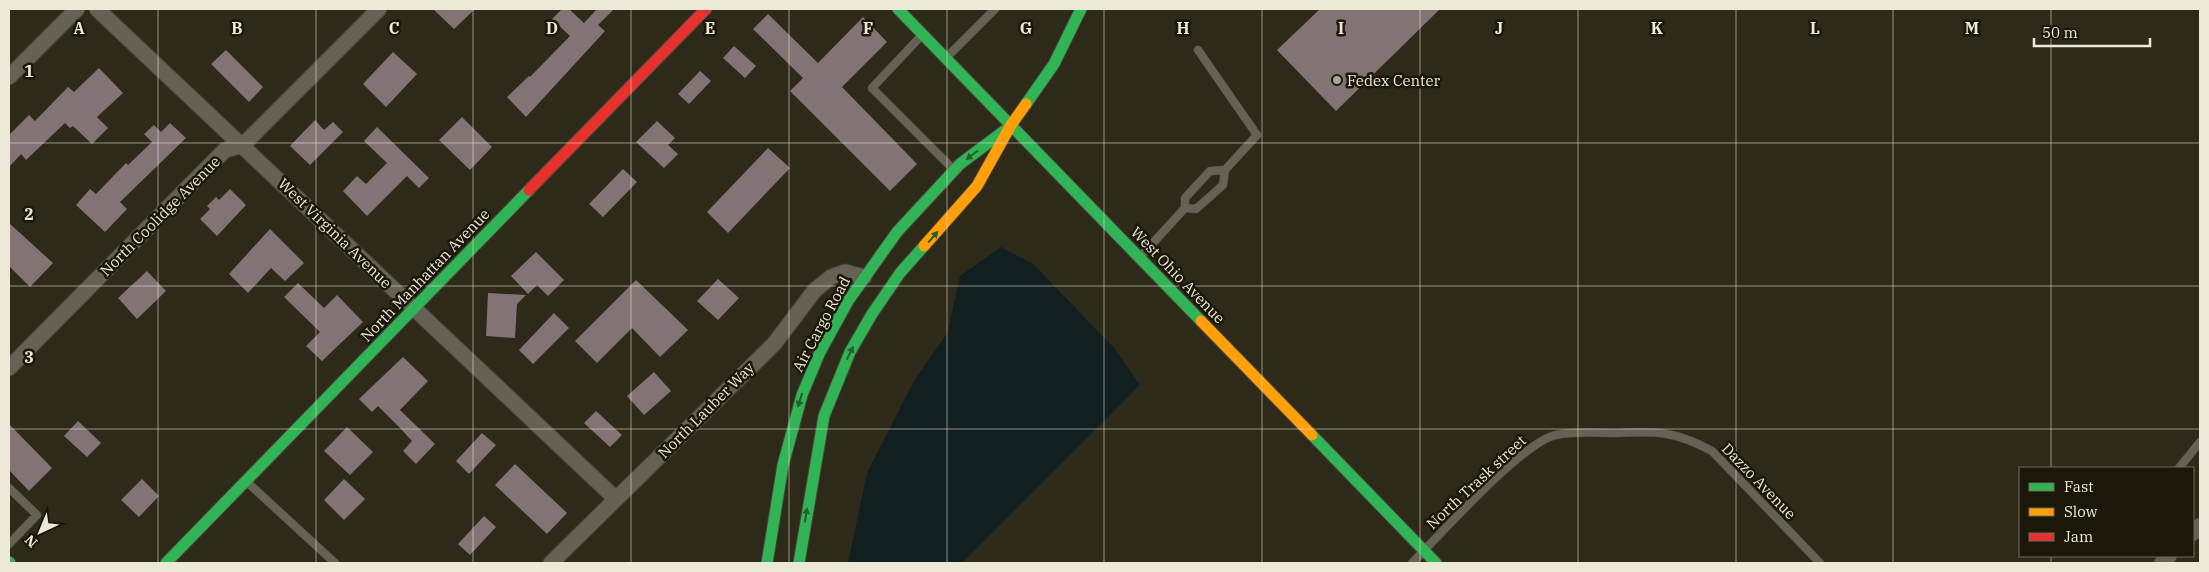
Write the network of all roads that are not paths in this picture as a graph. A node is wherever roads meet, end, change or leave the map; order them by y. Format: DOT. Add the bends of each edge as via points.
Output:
graph roads {
  1 [pos="77,9"];
  2 [pos="97,9"];
  3 [pos="379,9"];
  4 [pos="706,9"];
  5 [pos="898,9"];
  6 [pos="996,9"];
  7 [pos="1081,9"];
  8 [pos="923,35"];
  9 [pos="1198,50"];
  10 [pos="946,58"];
  11 [pos="9,77"];
  12 [pos="1011,125"];
  13 [pos="243,145"];
  14 [pos="954,170"];
  15 [pos="1225,170"];
  16 [pos="1185,208"];
  17 [pos="1140,258"];
  18 [pos="864,277"];
  19 [pos="413,309"];
  20 [pos="9,368"];
  21 [pos="1668,432"];
  22 [pos="2200,442"];
  23 [pos="2180,467"];
  24 [pos="246,481"];
  25 [pos="9,488"];
  26 [pos="616,499"];
  27 [pos="9,544"];
  28 [pos="1424,551"];
  29 [pos="166,563"];
  30 [pos="335,563"];
  31 [pos="551,563"];
  32 [pos="767,563"];
  33 [pos="799,563"];
  34 [pos="1412,563"];
  35 [pos="1436,563"];
  36 [pos="1820,563"];
  1 -- 11 [label="street"];
  2 -- 13 [label="street, West Virginia Avenue"];
  3 -- 13 [label="street, North Coolidge Avenue"];
  4 -- 19 [label="street, North Manhattan Avenue"];
  5 -- 8 [label="street, West Ohio Avenue"];
  6 -- 10 [label="lane"];
  7 -- 12 [label="street, Air Cargo Road" via="1054,64"];
  8 -- 10 [label="street, West Ohio Avenue"];
  8 -- 14 [label="lane" via="872,88"];
  9 -- 15 [label="lane" via="1257,135"];
  10 -- 12 [label="street, West Ohio Avenue"];
  12 -- 14 [label="street, Air Cargo Road, one-way"];
  12 -- 17 [label="street, West Ohio Avenue"];
  33 -- 12 [label="street, Air Cargo Road, one-way" via="824,416 850,352 900,274 977,186"];
  13 -- 19 [label="street, West Virginia Avenue"];
  13 -- 20 [label="street, North Coolidge Avenue" via="225,150"];
  14 -- 18 [label="street, Air Cargo Road" via="897,232"];
  15 -- 16 [label="lane" via="1210,171 1185,198"];
  15 -- 16 [label="lane" via="1223,184 1196,209"];
  16 -- 17 [label="lane"];
  17 -- 28 [label="street, West Ohio Avenue"];
  18 -- 26 [label="street, North Lauber Way" via="845,272 831,277 815,290 774,344"];
  18 -- 32 [label="street, Air Cargo Road, one-way" via="820,352 802,395 783,465"];
  19 -- 24 [label="street, North Manhattan Avenue"];
  19 -- 26 [label="street, West Virginia Avenue"];
  21 -- 28 [label="lane, North Trask street" via="1556,435 1533,445"];
  21 -- 36 [label="lane, Dazzo Avenue" via="1712,451"];
  22 -- 23 [label="lane"];
  24 -- 29 [label="street, North Manhattan Avenue"];
  24 -- 30 [label="lane"];
  25 -- 27 [label="lane" via="37,516"];
  26 -- 31 [label="street, North Lauber Way"];
  28 -- 34 [label="lane, North Trask street"];
  28 -- 35 [label="street, West Ohio Avenue"];
}
